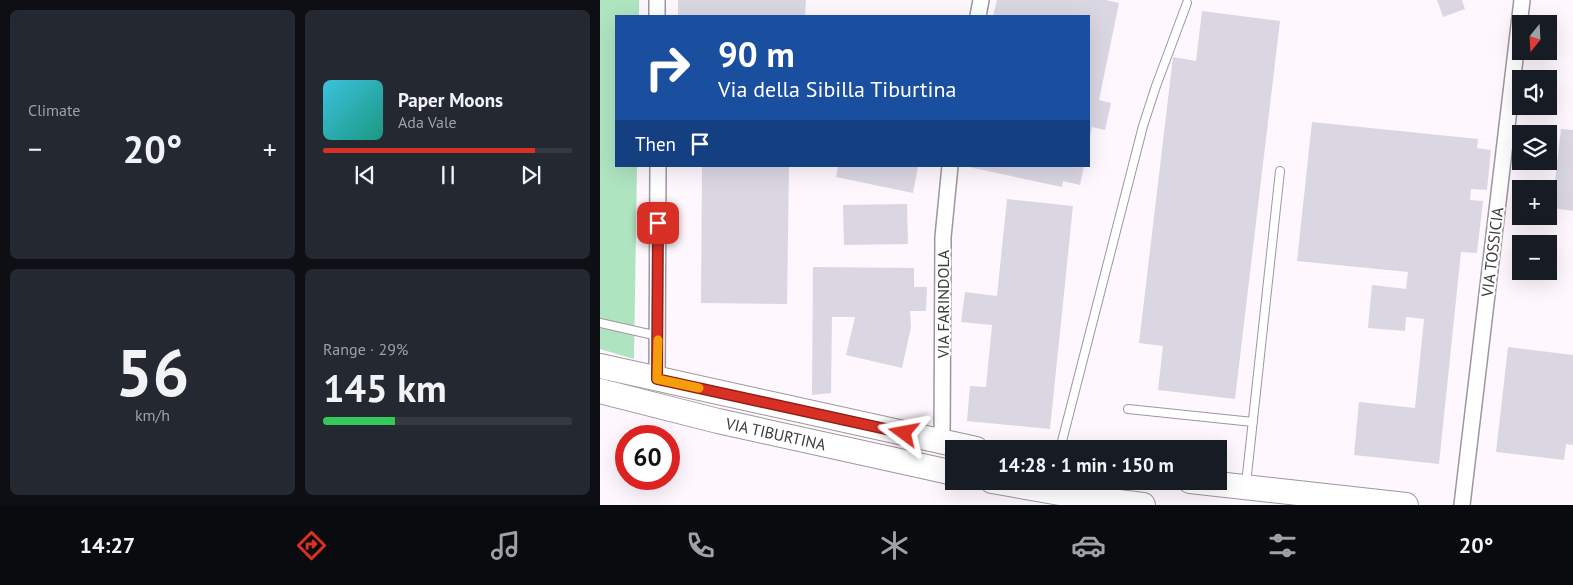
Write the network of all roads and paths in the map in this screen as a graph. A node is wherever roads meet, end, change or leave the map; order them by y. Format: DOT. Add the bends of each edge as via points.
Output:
graph roads {
  1 [pos="657,0"];
  2 [pos="981,0"];
  3 [pos="1522,0"];
  4 [pos="1187,3"];
  5 [pos="657,15"];
  6 [pos="978,15"];
  7 [pos="658,167"];
  8 [pos="950,167"];
  9 [pos="1280,170"];
  10 [pos="600,323"];
  11 [pos="658,336"];
  12 [pos="604,367"];
  13 [pos="657,379"];
  14 [pos="600,391"];
  15 [pos="1128,409"];
  16 [pos="1253,422"];
  17 [pos="1062,440"];
  18 [pos="942,442"];
  19 [pos="945,443"];
  20 [pos="945,471"];
  21 [pos="1227,486"];
  22 [pos="1246,488"];
  23 [pos="1043,490"];
  24 [pos="1143,505"];
  25 [pos="1406,505"];
  26 [pos="1462,505"];
  1 -- 5 [label="street"];
  2 -- 6 [label="street"];
  3 -- 26 [label="street, VIA TOSSICIA"];
  4 -- 17 [label="lane" via="1143,126"];
  7 -- 11 [label="street"];
  8 -- 18 [label="street, VIA FARINDOLA" via="943,245"];
  9 -- 16 [label="lane"];
  10 -- 11 [label="lane"];
  11 -- 13 [label="street"];
  12 -- 13 [label="main road, VIA TIBURTINA"];
  13 -- 18 [label="main road, VIA TIBURTINA"];
  14 -- 20 [label="main road, VIA TIBURTINA" via="718,421"];
  15 -- 16 [label="lane"];
  16 -- 22 [label="lane"];
  18 -- 19 [label="main road, VIA TIBURTINA"];
  21 -- 22 [label="main road"];
  22 -- 25 [label="main road"];
  23 -- 24 [label="main road"];
}
